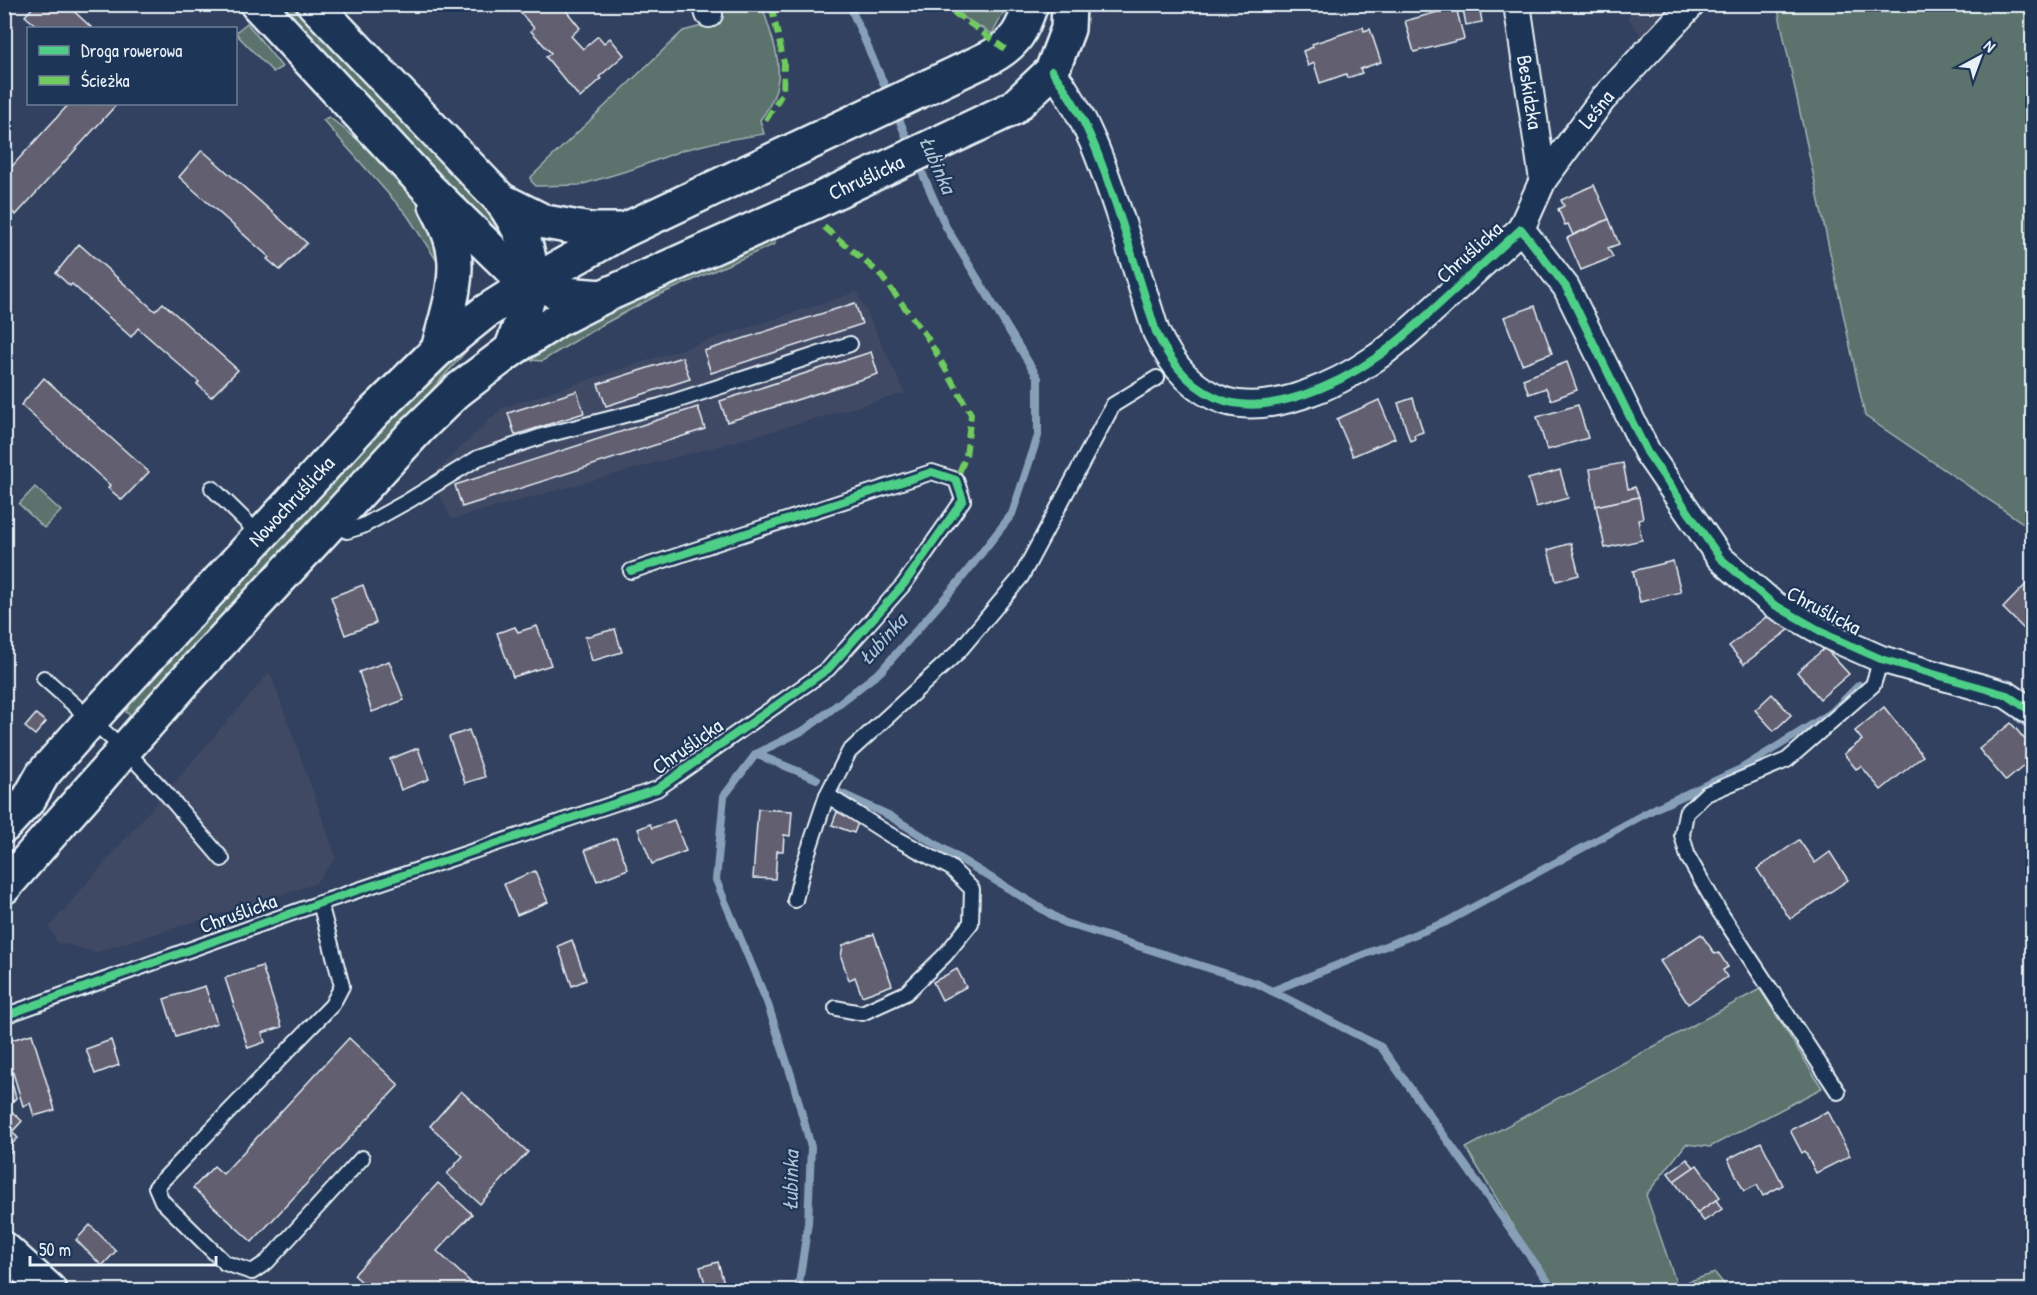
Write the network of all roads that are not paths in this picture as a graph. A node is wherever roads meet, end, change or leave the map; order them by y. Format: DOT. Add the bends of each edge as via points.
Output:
graph roads {
  1 [pos="256,4"];
  2 [pos="315,4"];
  3 [pos="1069,4"];
  4 [pos="1517,4"];
  5 [pos="1692,4"];
  6 [pos="1027,16"];
  7 [pos="1052,71"];
  8 [pos="1543,180"];
  9 [pos="429,189"];
  10 [pos="501,200"];
  11 [pos="1521,229"];
  12 [pos="625,230"];
  13 [pos="531,283"];
  14 [pos="602,297"];
  15 [pos="850,344"];
  16 [pos="438,350"];
  17 [pos="511,350"];
  18 [pos="1157,378"];
  19 [pos="212,488"];
  20 [pos="330,522"];
  21 [pos="260,535"];
  22 [pos="631,570"];
  23 [pos="1881,659"];
  24 [pos="44,678"];
  25 [pos="2032,712"];
  26 [pos="91,720"];
  27 [pos="124,750"];
  28 [pos="827,795"];
  29 [pos="4,826"];
  30 [pos="222,859"];
  31 [pos="4,887"];
  32 [pos="795,900"];
  33 [pos="320,903"];
  34 [pos="836,1008"];
  35 [pos="4,1016"];
  36 [pos="1838,1092"];
  37 [pos="362,1158"];
  38 [pos="4,1249"];
  39 [pos="49,1290"];
  1 -- 9 [label="main road"];
  2 -- 10 [label="main road"];
  3 -- 7 [label="main road" via="1068,29"];
  4 -- 8 [label="street, Beskidzka"];
  5 -- 8 [label="street, Leśna" via="1602,100"];
  6 -- 7 [label="main road"];
  6 -- 12 [label="main road" via="1005,49 991,57"];
  7 -- 11 [label="street, Chruślicka" via="1092,136 1166,354 1188,379 1224,401 1250,405 1272,402 1302,396 1345,377 1400,340"];
  7 -- 14 [label="main road, Chruślicka" via="1013,108"];
  8 -- 11 [label="street, Leśna"];
  9 -- 13 [label="main road" via="514,272"];
  9 -- 16 [label="main road" via="455,255 452,291"];
  10 -- 12 [label="main road" via="545,222 590,230"];
  10 -- 13 [label="main road" via="517,223 530,259"];
  11 -- 23 [label="street, Chruślicka" via="1566,287 1647,452 1720,558 1773,604 1831,637"];
  12 -- 13 [label="main road, Nowochruślicka"];
  13 -- 14 [label="main road" via="565,294"];
  13 -- 16 [label="main road, Nowochruślicka" via="485,312"];
  13 -- 17 [label="main road" via="527,308"];
  14 -- 17 [label="main road, Nowochruślicka"];
  15 -- 20 [label="lane" via="660,406 546,435 478,458 363,526 347,531"];
  16 -- 21 [label="main road, Nowochruślicka" via="375,411"];
  17 -- 20 [label="main road, Nowochruślicka" via="457,392"];
  18 -- 28 [label="lane" via="1113,405 1021,577 959,651 849,752"];
  19 -- 21 [label="lane"];
  20 -- 27 [label="main road, Nowochruślicka"];
  21 -- 26 [label="main road, Nowochruślicka"];
  22 -- 33 [label="lane, Chruślicka" via="932,472 956,480 963,500 904,584 828,669 657,789"];
  23 -- 25 [label="street, Chruślicka" via="2007,695"];
  23 -- 36 [label="lane" via="1873,685 1787,760 1706,794 1686,813 1682,835 1688,857 1719,911"];
  24 -- 26 [label="lane"];
  26 -- 27 [label="lane"];
  26 -- 29 [label="main road, Nowochruślicka"];
  27 -- 30 [label="lane"];
  27 -- 31 [label="main road, Nowochruślicka"];
  28 -- 32 [label="lane"];
  28 -- 34 [label="lane" via="951,868 972,889 971,923 906,993 862,1013"];
  33 -- 35 [label="lane, Chruślicka"];
  33 -- 37 [label="lane" via="342,986 332,1005 156,1186 162,1201 225,1263 252,1272 267,1262"];
  38 -- 39 [label="main road"];
}
